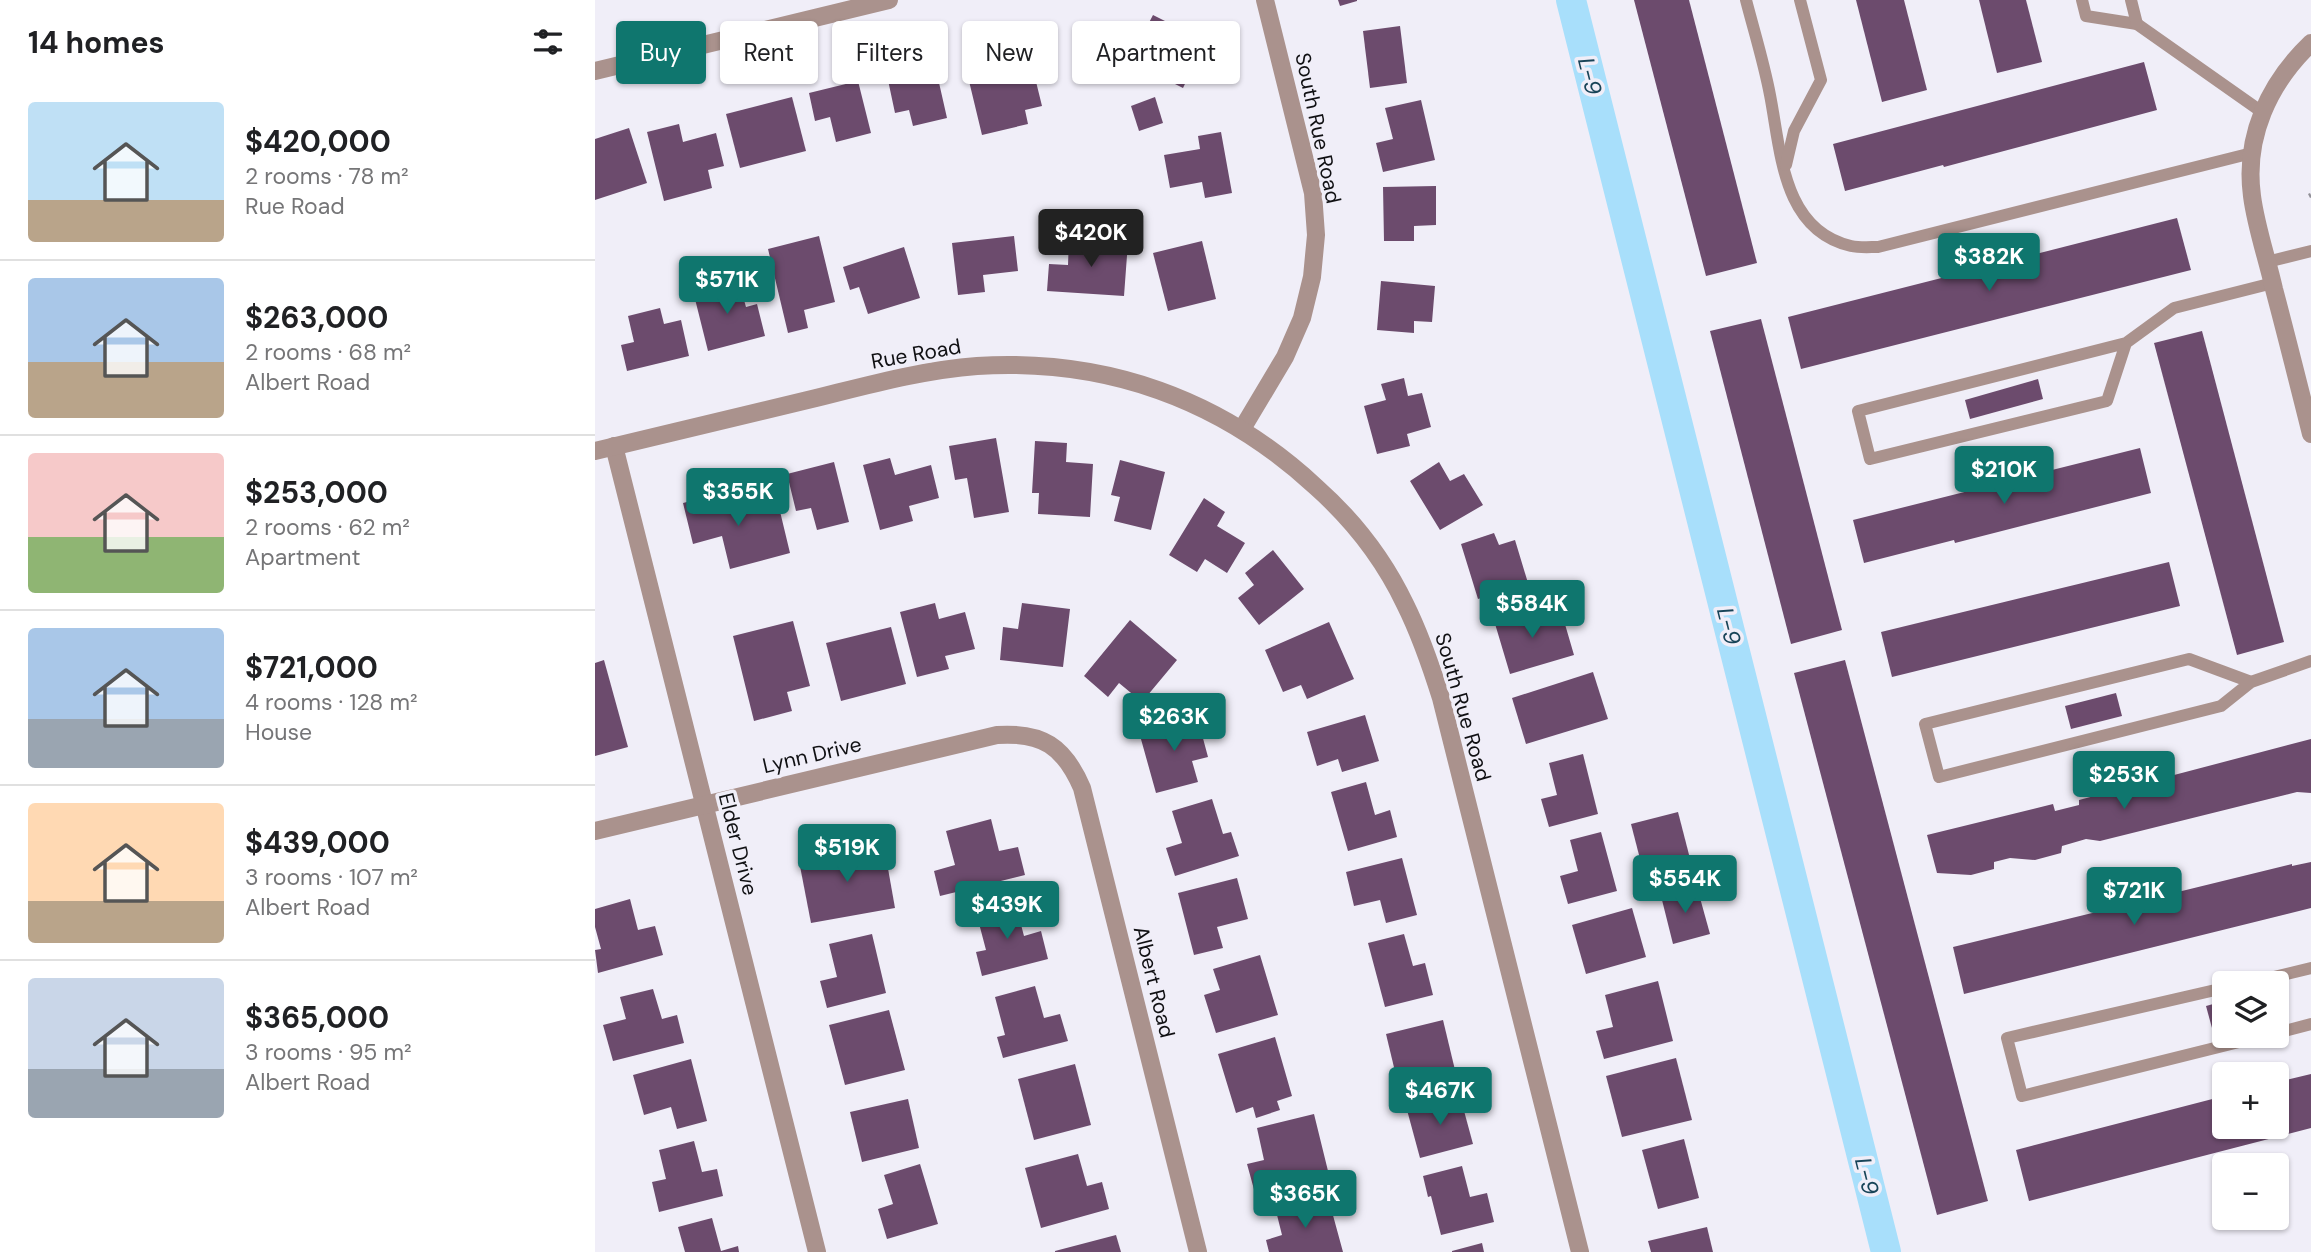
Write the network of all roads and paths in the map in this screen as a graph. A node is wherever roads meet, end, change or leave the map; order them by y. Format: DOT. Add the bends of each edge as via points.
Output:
graph roads {
  1 [pos="889,0"];
  2 [pos="1265,0"];
  3 [pos="1746,0"];
  4 [pos="1800,0"];
  5 [pos="2083,0"];
  6 [pos="2131,0"];
  7 [pos="2137,24"];
  8 [pos="2311,43"];
  9 [pos="595,71"];
  10 [pos="2262,112"];
  11 [pos="2252,153"];
  12 [pos="1785,172"];
  13 [pos="2311,251"];
  14 [pos="2267,262"];
  15 [pos="2273,283"];
  16 [pos="2126,343"];
  17 [pos="1242,429"];
  18 [pos="2311,434"];
  19 [pos="614,446"];
  20 [pos="595,451"];
  21 [pos="2311,661"];
  22 [pos="2251,682"];
  23 [pos="1040,739"];
  24 [pos="705,804"];
  25 [pos="595,831"];
  26 [pos="2311,968"];
  27 [pos="2289,973"];
  28 [pos="2212,991"];
  29 [pos="2311,1024"];
  30 [pos="2289,1030"];
  31 [pos="2215,1048"];
  32 [pos="817,1252"];
  33 [pos="1198,1252"];
  34 [pos="1580,1252"];
  1 -- 9 [label="street"];
  2 -- 17 [label="street, South Rue Road" via="1313,193 1316,235 1312,277 1301,318 1285,357"];
  3 -- 12 [label="lane"];
  4 -- 12 [label="lane" via="1821,80 1794,131"];
  5 -- 7 [label="lane" via="2086,16"];
  6 -- 7 [label="lane"];
  7 -- 10 [label="lane"];
  8 -- 10 [label="street" via="2282,75"];
  10 -- 11 [label="street"];
  11 -- 12 [label="lane" via="1878,247 1852,246 1827,237 1807,220 1792,198"];
  11 -- 14 [label="street" via="2252,195"];
  13 -- 14 [label="lane"];
  14 -- 15 [label="street"];
  15 -- 16 [label="lane" via="2173,308"];
  15 -- 18 [label="street"];
  16 -- 16 [label="lane" via="1859,411 1870,459 2107,401"];
  17 -- 19 [label="street, Rue Road" via="1158,389 1098,373 1037,365 976,366 910,375"];
  17 -- 34 [label="street, South Rue Road" via="1288,461 1360,534 1405,602 1429,659"];
  19 -- 20 [label="street, Rue Road"];
  19 -- 24 [label="street, Elder Drive"];
  21 -- 22 [label="lane"];
  22 -- 22 [label="lane" via="2189,659 1925,724 1939,777 2221,706"];
  23 -- 24 [label="street, Lynn Drive" via="1019,733 997,734"];
  23 -- 33 [label="street, Albert Road" via="1073,767 1081,788"];
  24 -- 25 [label="street, Lynn Drive"];
  24 -- 32 [label="street, Elder Drive"];
  26 -- 27 [label="lane"];
  28 -- 31 [label="lane" via="2007,1038 2022,1096"];
  29 -- 30 [label="lane"];
}
